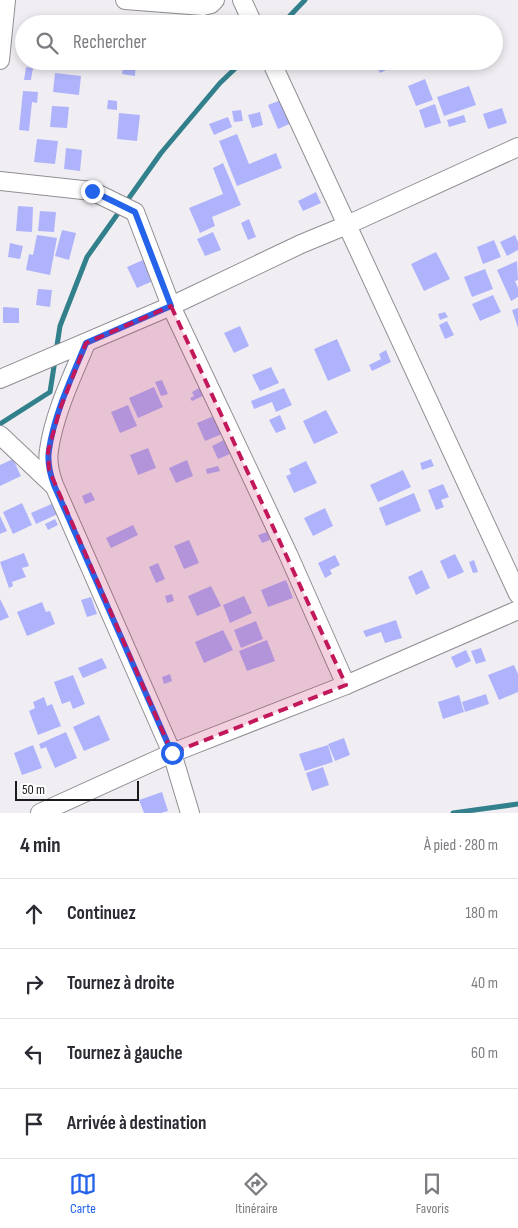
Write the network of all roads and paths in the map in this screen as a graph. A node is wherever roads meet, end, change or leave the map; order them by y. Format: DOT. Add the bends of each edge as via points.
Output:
graph roads {
  1 [pos="6,0"];
  2 [pos="125,0"];
  3 [pos="215,0"];
  4 [pos="242,0"];
  5 [pos="249,15"];
  6 [pos="0,60"];
  7 [pos="275,70"];
  8 [pos="518,146"];
  9 [pos="0,181"];
  10 [pos="347,225"];
  11 [pos="171,306"];
  12 [pos="86,343"];
  13 [pos="0,379"];
  14 [pos="0,435"];
  15 [pos="54,485"];
  16 [pos="518,594"];
  17 [pos="518,610"];
  18 [pos="346,685"];
  19 [pos="172,753"];
  20 [pos="40,813"];
  21 [pos="190,813"];
  1 -- 6 [label="street"];
  2 -- 3 [label="street" via="203,6"];
  4 -- 5 [label="street"];
  7 -- 10 [label="street"];
  8 -- 10 [label="street"];
  9 -- 11 [label="street" via="92,191 135,212"];
  10 -- 11 [label="street"];
  10 -- 16 [label="street"];
  11 -- 12 [label="street"];
  11 -- 18 [label="street"];
  12 -- 13 [label="street"];
  12 -- 15 [label="street" via="60,409 48,451"];
  14 -- 15 [label="street"];
  15 -- 19 [label="street"];
  17 -- 18 [label="street"];
  18 -- 19 [label="street"];
  19 -- 20 [label="street"];
  19 -- 21 [label="street"];
}
